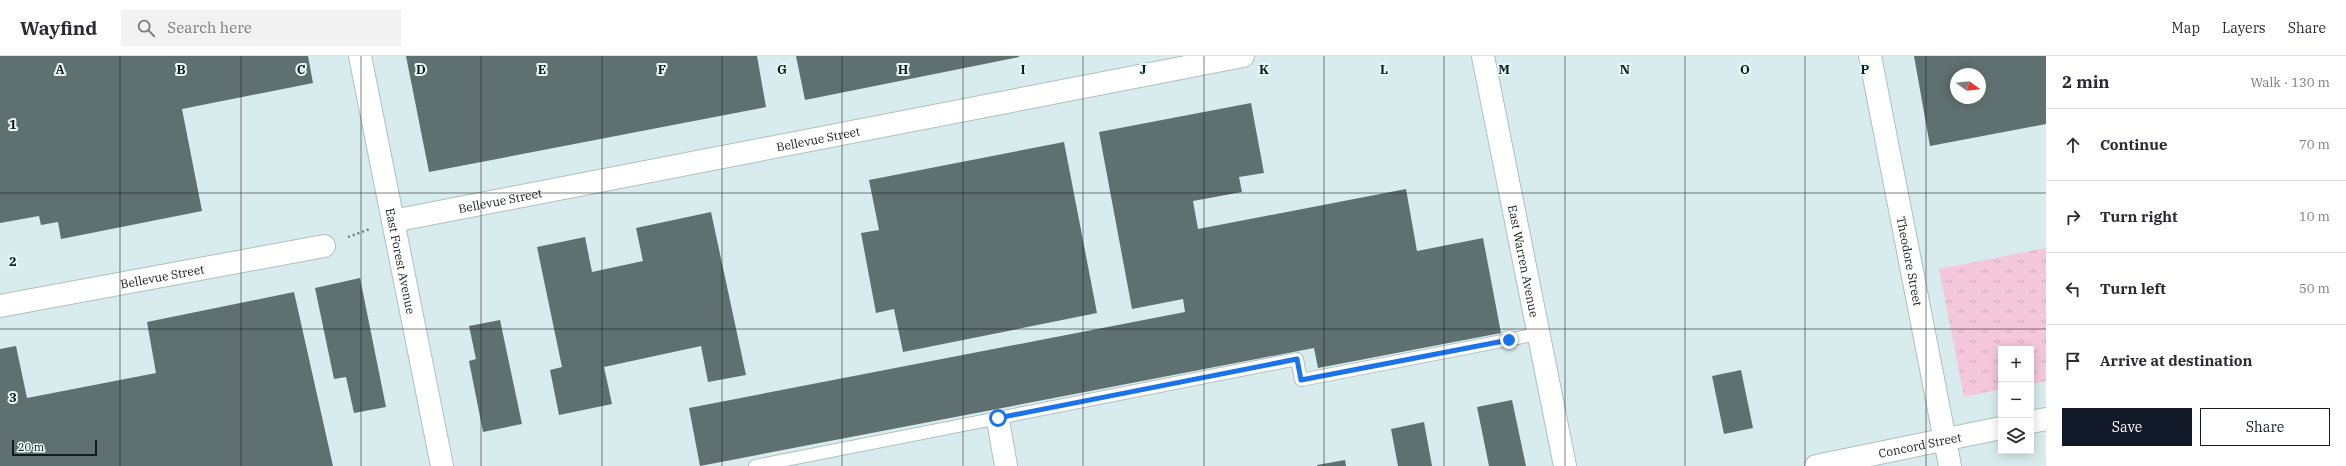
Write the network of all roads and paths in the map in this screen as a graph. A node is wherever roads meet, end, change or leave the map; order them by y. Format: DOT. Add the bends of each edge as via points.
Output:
graph roads {
  1 [pos="360,56"];
  2 [pos="1243,56"];
  3 [pos="1483,56"];
  4 [pos="1870,56"];
  5 [pos="392,221"];
  6 [pos="324,246"];
  7 [pos="0,306"];
  8 [pos="1538,334"];
  9 [pos="2046,419"];
  10 [pos="2034,421"];
  11 [pos="999,426"];
  12 [pos="1998,429"];
  13 [pos="1945,439"];
  14 [pos="442,466"];
  15 [pos="755,466"];
  16 [pos="1006,466"];
  17 [pos="1565,466"];
  18 [pos="1816,466"];
  19 [pos="1950,466"];
  1 -- 5 [label="street, East Forest Avenue"];
  2 -- 5 [label="street, Bellevue Street"];
  3 -- 8 [label="street, East Warren Avenue"];
  4 -- 13 [label="street, Theodore Street"];
  5 -- 6 [label="path"];
  5 -- 14 [label="street, East Forest Avenue"];
  6 -- 7 [label="street, Bellevue Street"];
  8 -- 15 [label="lane" via="1301,380 1297,359"];
  8 -- 17 [label="street, East Warren Avenue"];
  9 -- 10 [label="street"];
  11 -- 16 [label="street"];
  12 -- 13 [label="street, Concord Street"];
  13 -- 18 [label="street, Concord Street"];
  13 -- 19 [label="street, Theodore Street"];
}
